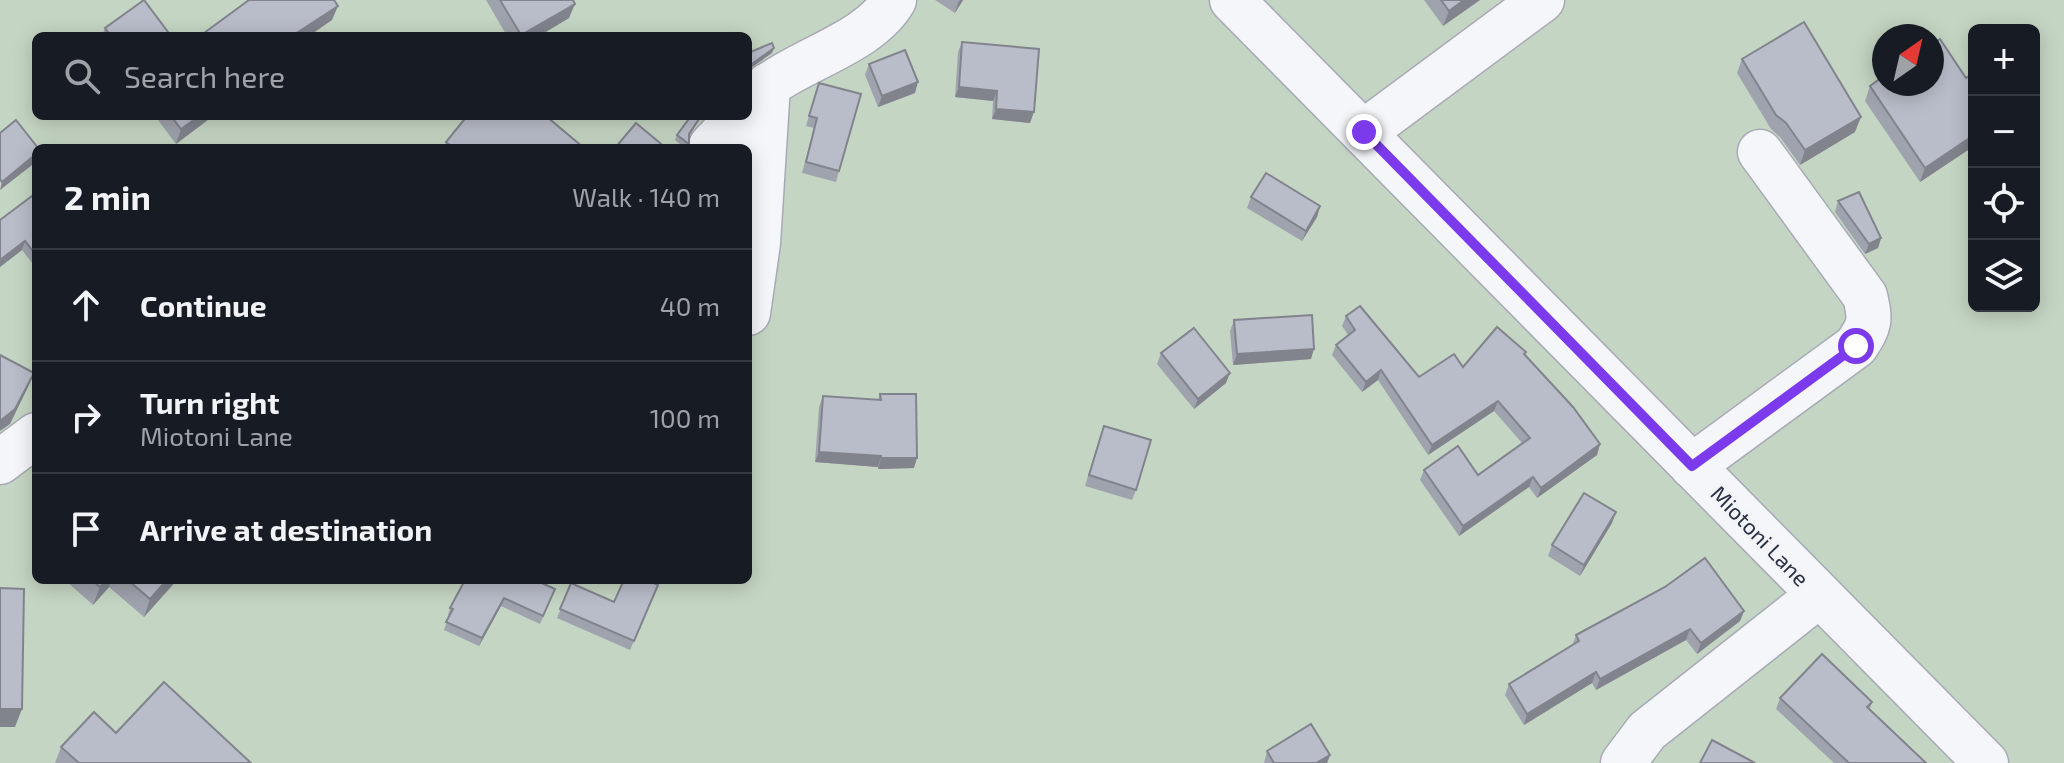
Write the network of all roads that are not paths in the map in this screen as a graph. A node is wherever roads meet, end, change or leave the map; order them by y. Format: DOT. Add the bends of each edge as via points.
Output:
graph roads {
  1 [pos="894,0"];
  2 [pos="1232,0"];
  3 [pos="1542,0"];
  4 [pos="752,106"];
  5 [pos="743,120"];
  6 [pos="1364,132"];
  7 [pos="746,144"];
  8 [pos="1760,152"];
  9 [pos="752,194"];
  10 [pos="752,285"];
  11 [pos="32,438"];
  12 [pos="0,462"];
  13 [pos="1692,466"];
  14 [pos="1818,596"];
  15 [pos="1623,763"];
  16 [pos="1986,763"];
  1 -- 4 [label="street" via="870,27"];
  2 -- 6 [label="street, Miotoni Lane"];
  3 -- 6 [label="street"];
  5 -- 7 [label="street"];
  6 -- 13 [label="street, Miotoni Lane"];
  8 -- 13 [label="street" via="1865,296 1870,317 1856,346"];
  9 -- 10 [label="street" via="758,243"];
  11 -- 12 [label="street"];
  13 -- 14 [label="street, Miotoni Lane"];
  14 -- 15 [label="street" via="1647,731"];
  14 -- 16 [label="street, Miotoni Lane"];
}
